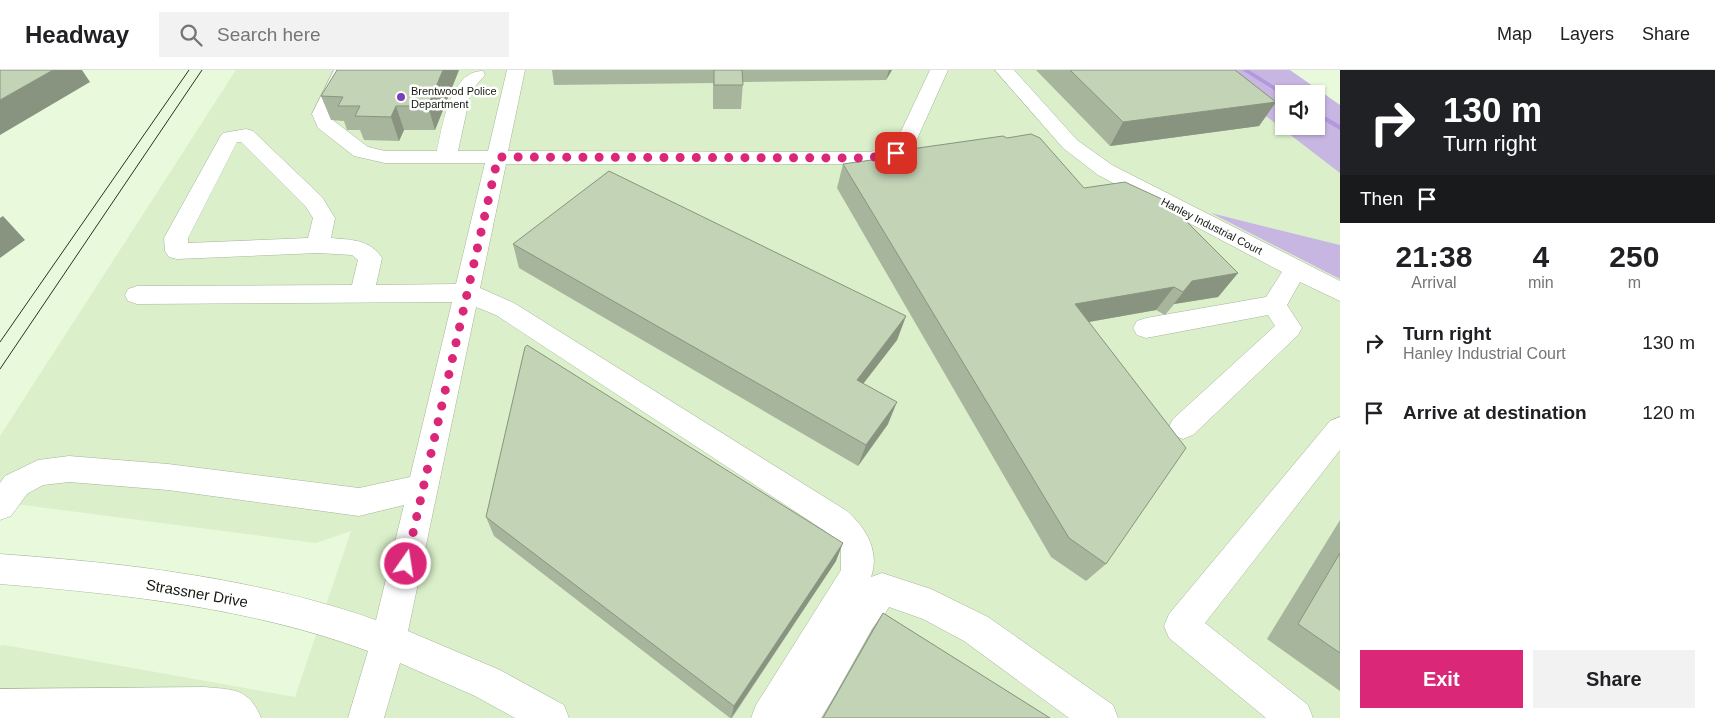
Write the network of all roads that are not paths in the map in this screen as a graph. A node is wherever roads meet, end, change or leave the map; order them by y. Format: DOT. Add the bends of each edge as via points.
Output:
graph roads {
  1 [pos="343,70"];
  2 [pos="940,70"];
  3 [pos="1004,70"];
  4 [pos="496,73"];
  5 [pos="446,156"];
  6 [pos="498,157"];
  7 [pos="318,244"];
  8 [pos="1296,269"];
  9 [pos="1340,292"];
  10 [pos="468,293"];
  11 [pos="362,294"];
  12 [pos="137,296"];
  13 [pos="1274,305"];
  14 [pos="1146,328"];
  15 [pos="1183,427"];
  16 [pos="1340,429"];
  17 [pos="424,487"];
  18 [pos="0,506"];
  19 [pos="0,569"];
  20 [pos="389,640"];
  21 [pos="0,707"];
  22 [pos="243,718"];
  23 [pos="366,718"];
  24 [pos="551,718"];
  25 [pos="769,718"];
  26 [pos="800,718"];
  27 [pos="1100,718"];
  28 [pos="1295,718"];
  1 -- 5 [label="street" via="322,114 325,124 361,152 385,157"];
  2 -- 6 [label="street" via="903,148 885,156"];
  3 -- 8 [label="street, Hanley Industrial Court" via="1070,144 1105,170"];
  4 -- 5 [label="street" via="462,89"];
  4 -- 6 [label="street"];
  5 -- 6 [label="street"];
  6 -- 10 [label="street"];
  7 -- 7 [label="street" via="177,251 176,238 230,137 246,135 314,202 324,218"];
  7 -- 11 [label="street" via="358,248 370,258"];
  8 -- 9 [label="street, Hanley Industrial Court"];
  8 -- 13 [label="street"];
  10 -- 11 [label="street"];
  10 -- 17 [label="street"];
  10 -- 25 [label="street" via="505,309 836,521 848,532 859,551 856,575"];
  11 -- 12 [label="street"];
  13 -- 14 [label="street"];
  13 -- 15 [label="street" via="1290,328"];
  16 -- 28 [label="street" via="1181,626"];
  17 -- 18 [label="street" via="359,502 168,477 69,469 38,472 16,485"];
  17 -- 20 [label="street"];
  19 -- 20 [label="street, Strassner Drive" via="178,587 295,611"];
  20 -- 23 [label="street"];
  20 -- 24 [label="street" via="467,672"];
  21 -- 22 [label="street" via="205,705 235,708"];
  26 -- 27 [label="street" via="882,589 931,606 976,629"];
}
